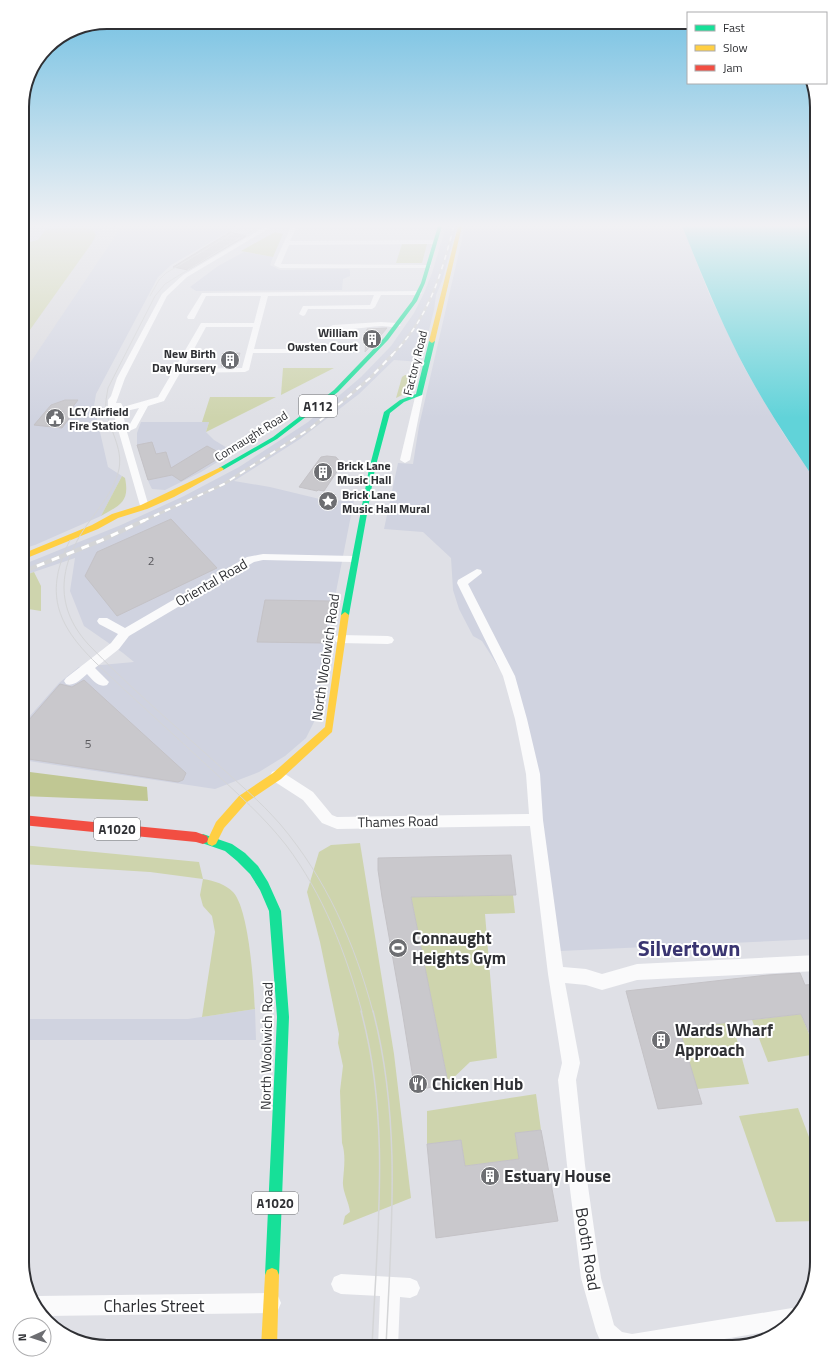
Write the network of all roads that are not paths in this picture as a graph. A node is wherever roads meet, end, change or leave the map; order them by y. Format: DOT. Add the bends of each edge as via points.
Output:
graph roads {
  1 [pos="169,290"];
  2 [pos="420,290"];
  3 [pos="445,290"];
  4 [pos="379,293"];
  5 [pos="419,293"];
  6 [pos="265,294"];
  7 [pos="303,314"];
  8 [pos="191,317"];
  9 [pos="257,325"];
  10 [pos="397,325"];
  11 [pos="332,327"];
  12 [pos="250,351"];
  13 [pos="316,351"];
  14 [pos="178,371"];
  15 [pos="419,395"];
  16 [pos="145,404"];
  17 [pos="131,408"];
  18 [pos="117,411"];
  19 [pos="138,413"];
  20 [pos="123,431"];
  21 [pos="405,460"];
  22 [pos="144,507"];
  23 [pos="29,554"];
  24 [pos="353,559"];
  25 [pos="476,573"];
  26 [pos="103,621"];
  27 [pos="125,633"];
  28 [pos="340,639"];
  29 [pos="388,640"];
  30 [pos="87,667"];
  31 [pos="70,681"];
  32 [pos="103,682"];
  33 [pos="277,776"];
  34 [pos="536,820"];
  35 [pos="29,821"];
  36 [pos="212,841"];
  37 [pos="810,963"];
  38 [pos="556,974"];
  39 [pos="341,1284"];
  40 [pos="390,1287"];
  41 [pos="410,1288"];
  42 [pos="271,1303"];
  43 [pos="43,1306"];
  44 [pos="785,1319"];
  45 [pos="269,1340"];
  46 [pos="388,1340"];
  47 [pos="615,1340"];
  48 [pos="657,1340"];
  1 -- 18 [label="street" via="159,302 112,400 112,409"];
  2 -- 5 [label="main road, A112"];
  3 -- 15 [label="main road, Factory Road"];
  4 -- 5 [label="street"];
  4 -- 6 [label="street"];
  4 -- 7 [label="street" via="372,307 367,310 305,308"];
  5 -- 10 [label="main road, Connaught Road / A112"];
  6 -- 8 [label="street" via="204,294"];
  6 -- 9 [label="street"];
  9 -- 12 [label="street"];
  9 -- 14 [label="street" via="204,325"];
  10 -- 11 [label="street"];
  10 -- 22 [label="main road, Connaught Road / A112" via="336,392 275,438 207,477"];
  12 -- 13 [label="street"];
  12 -- 14 [label="street" via="245,370"];
  14 -- 16 [label="street" via="161,399"];
  15 -- 21 [label="street, Factory Road"];
  15 -- 24 [label="main road, North Woolwich Road" via="400,401 387,412 372,463"];
  16 -- 17 [label="street"];
  16 -- 19 [label="street"];
  17 -- 18 [label="street"];
  17 -- 19 [label="street"];
  18 -- 20 [label="street"];
  19 -- 20 [label="street" via="133,426"];
  20 -- 22 [label="street"];
  22 -- 23 [label="main road, Connaught Road / A112" via="115,516"];
  24 -- 27 [label="street, Oriental Road" via="251,559"];
  24 -- 28 [label="main road, North Woolwich Road"];
  25 -- 34 [label="street" via="462,583 509,676 533,774"];
  26 -- 27 [label="street"];
  27 -- 30 [label="street, Oriental Road" via="115,646"];
  28 -- 29 [label="street"];
  28 -- 33 [label="main road, North Woolwich Road" via="329,729"];
  30 -- 31 [label="street, Oriental Road"];
  30 -- 32 [label="street"];
  33 -- 34 [label="street, Thames Road" via="308,796 327,819 337,823"];
  33 -- 36 [label="main road, North Woolwich Road" via="242,799 220,825"];
  34 -- 38 [label="street"];
  35 -- 36 [label="main road, A1020" via="196,837"];
  36 -- 42 [label="main road, North Woolwich Road / A1020" via="228,847 254,870 272,902 277,931 283,1017"];
  37 -- 38 [label="street" via="637,972 602,982 586,977"];
  38 -- 47 [label="street, Booth Road" via="571,1063 567,1080 591,1278 606,1331"];
  39 -- 40 [label="street"];
  40 -- 41 [label="street"];
  40 -- 46 [label="street"];
  42 -- 43 [label="street, Charles Street"];
  42 -- 45 [label="main road, North Woolwich Road / A1020"];
  44 -- 48 [label="street, Booth Road"];
}
